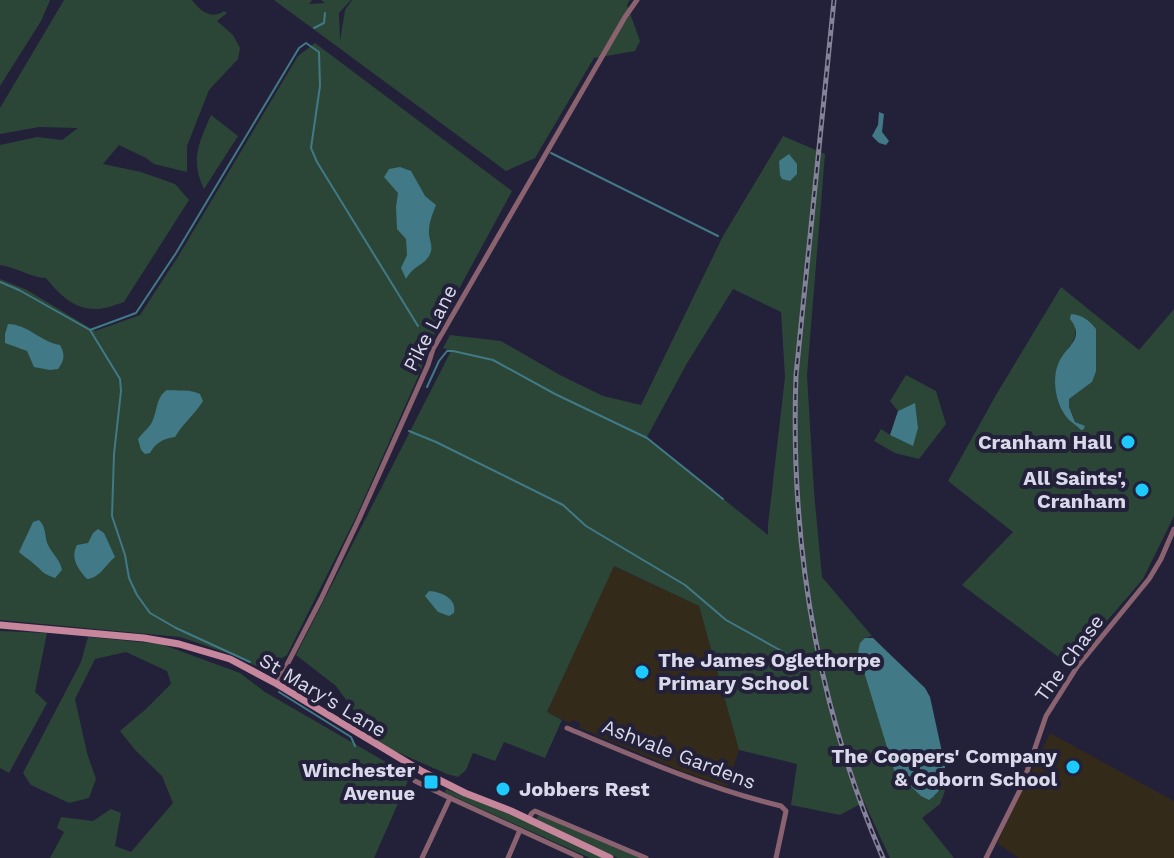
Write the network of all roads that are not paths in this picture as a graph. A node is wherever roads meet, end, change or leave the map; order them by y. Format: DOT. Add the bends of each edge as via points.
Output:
graph roads {
  1 [pos="637,0"];
  2 [pos="1174,529"];
  3 [pos="0,625"];
  4 [pos="277,684"];
  5 [pos="567,728"];
  6 [pos="415,781"];
  7 [pos="444,783"];
  8 [pos="440,794"];
  9 [pos="450,798"];
  10 [pos="528,819"];
  11 [pos="520,830"];
  12 [pos="422,858"];
  13 [pos="508,858"];
  14 [pos="581,858"];
  15 [pos="610,858"];
  16 [pos="646,858"];
  17 [pos="776,858"];
  18 [pos="986,858"];
  1 -- 4 [label="street, Pike Lane" via="433,349 359,519"];
  2 -- 18 [label="street, The Chase" via="1149,579 1077,667 1046,716 1022,786"];
  3 -- 4 [label="main road, St Mary's Lane" via="179,644 230,659"];
  4 -- 7 [label="main road, St Mary's Lane"];
  5 -- 17 [label="street, Ashvale Gardens" via="679,775 781,806 786,811"];
  6 -- 8 [label="street"];
  7 -- 8 [label="street"];
  7 -- 10 [label="main road, St Mary's Lane"];
  8 -- 9 [label="street"];
  9 -- 11 [label="street"];
  9 -- 12 [label="street"];
  10 -- 15 [label="main road, St Mary's Lane"];
  10 -- 16 [label="street" via="535,811"];
  11 -- 13 [label="street"];
  11 -- 14 [label="street"];
}
